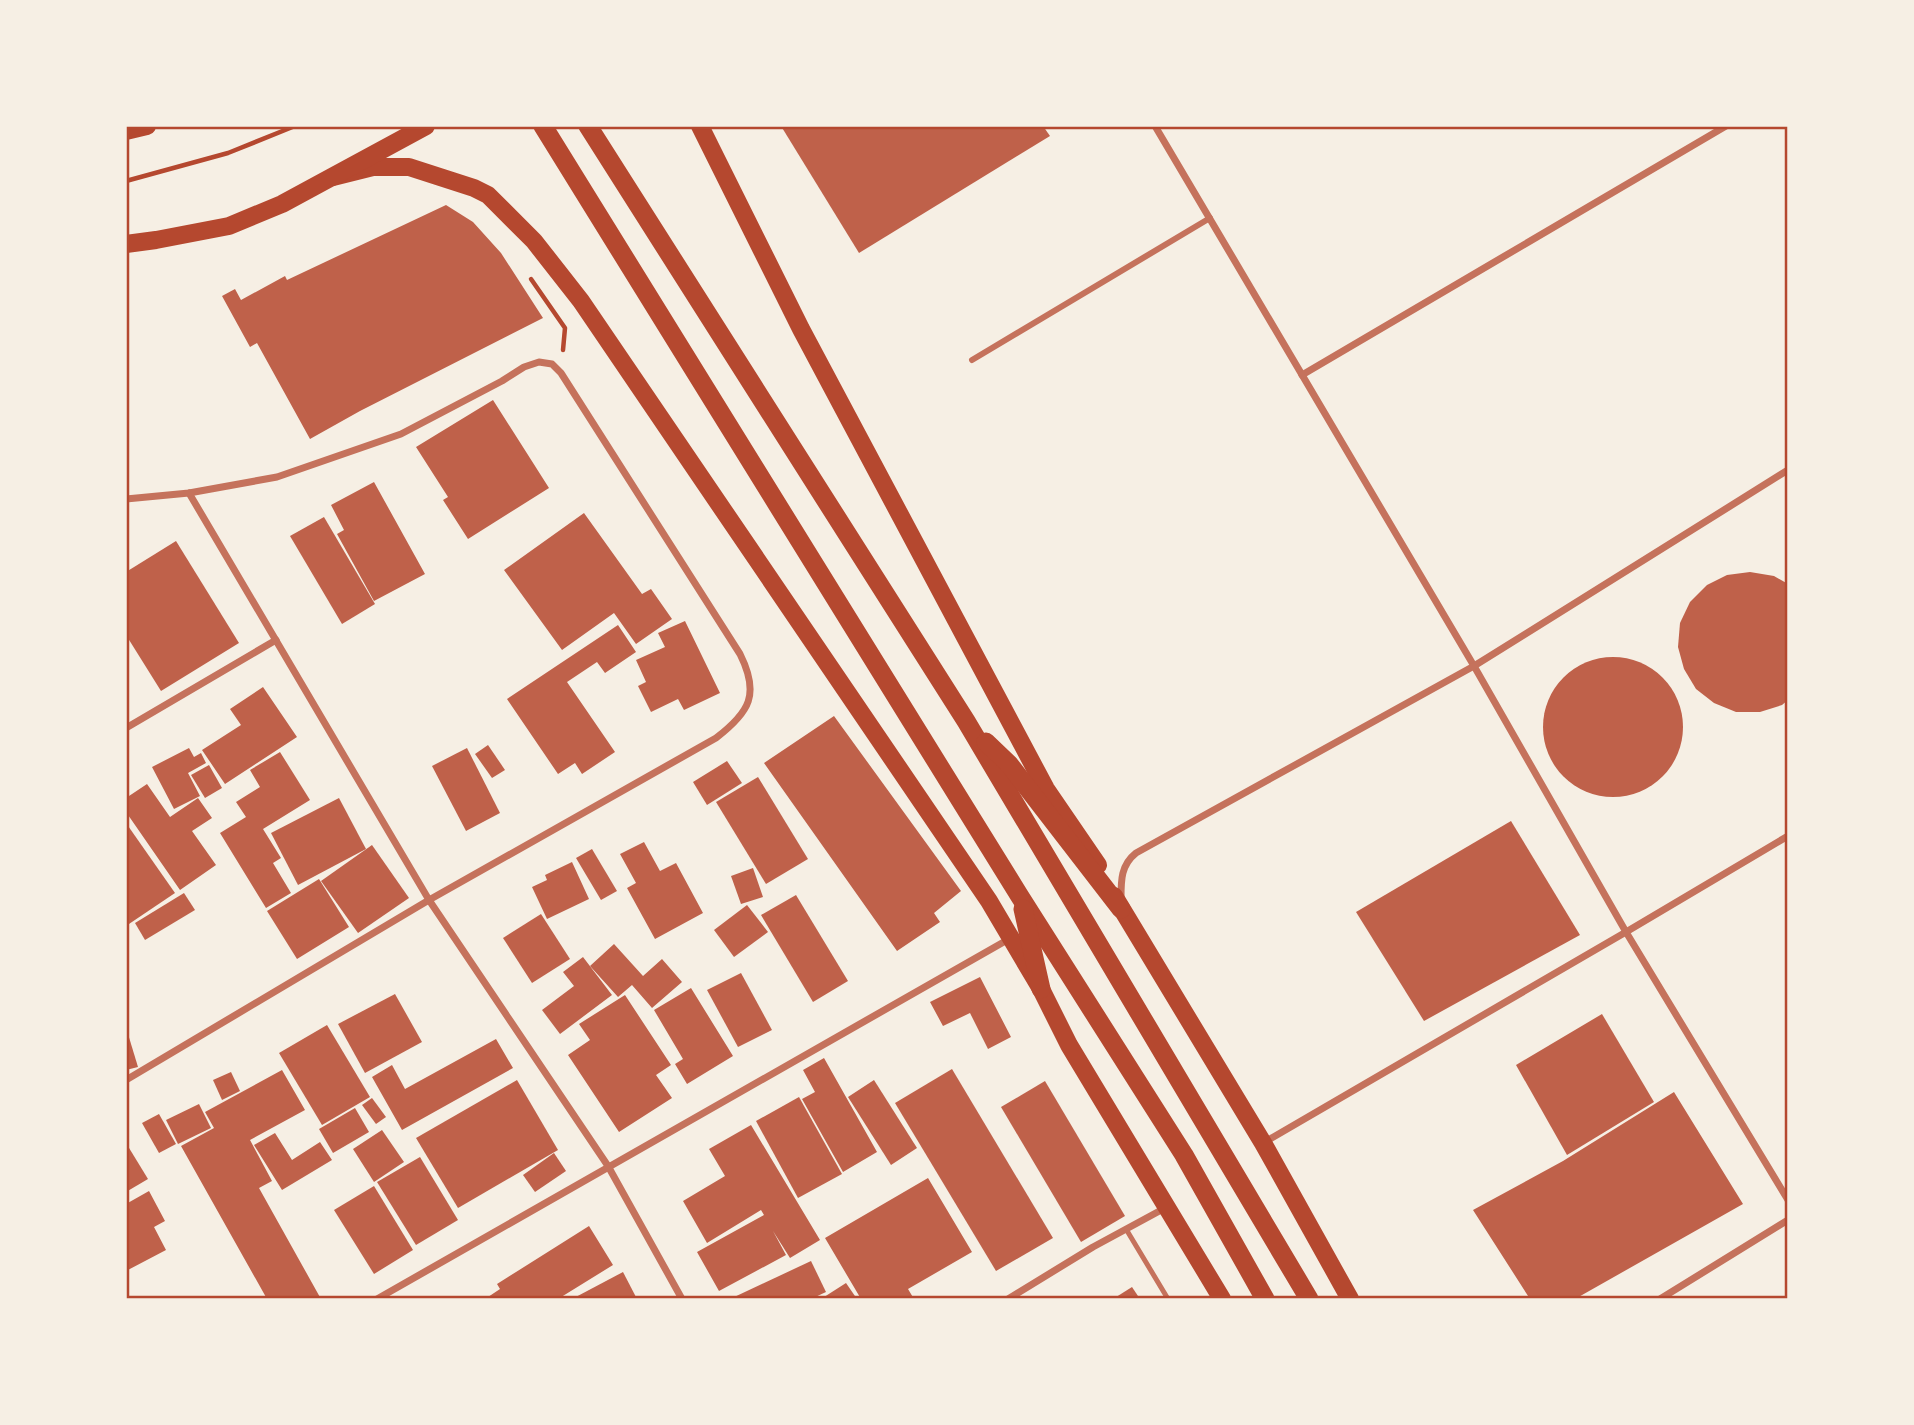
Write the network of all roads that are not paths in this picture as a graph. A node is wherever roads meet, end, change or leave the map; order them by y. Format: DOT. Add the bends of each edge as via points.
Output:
graph roads {
  1 [pos="147,126"];
  2 [pos="426,126"];
  3 [pos="543,126"];
  4 [pos="588,126"];
  5 [pos="700,126"];
  6 [pos="1155,126"];
  7 [pos="1726,126"];
  8 [pos="126,131"];
  9 [pos="333,177"];
  10 [pos="1210,218"];
  11 [pos="126,244"];
  12 [pos="972,360"];
  13 [pos="1302,375"];
  14 [pos="1788,470"];
  15 [pos="189,492"];
  16 [pos="126,499"];
  17 [pos="276,640"];
  18 [pos="1474,666"];
  19 [pos="966,722"];
  20 [pos="126,727"];
  21 [pos="1788,836"];
  22 [pos="1019,895"];
  23 [pos="429,900"];
  24 [pos="1121,909"];
  25 [pos="1626,932"];
  26 [pos="1011,938"];
  27 [pos="1041,989"];
  28 [pos="126,1080"];
  29 [pos="1263,1143"];
  30 [pos="608,1166"];
  31 [pos="1788,1200"];
  32 [pos="1167,1207"];
  33 [pos="1788,1220"];
  34 [pos="1126,1230"];
  35 [pos="377,1299"];
  36 [pos="682,1299"];
  37 [pos="1008,1299"];
  38 [pos="1168,1299"];
  39 [pos="1222,1299"];
  40 [pos="1265,1299"];
  41 [pos="1309,1299"];
  42 [pos="1350,1299"];
  43 [pos="1660,1299"];
  1 -- 8 [label="main road"];
  2 -- 9 [label="main road"];
  3 -- 22 [label="highway"];
  4 -- 19 [label="highway"];
  5 -- 24 [label="main road" via="802,330 1046,789 1104,874"];
  6 -- 10 [label="street"];
  7 -- 13 [label="street"];
  9 -- 11 [label="main road" via="229,226"];
  9 -- 26 [label="main road" via="373,167 409,167 469,186 488,195 534,241 581,301"];
  10 -- 12 [label="street"];
  10 -- 13 [label="street"];
  13 -- 18 [label="street"];
  14 -- 18 [label="street"];
  15 -- 16 [label="street"];
  15 -- 17 [label="street"];
  15 -- 23 [label="street" via="277,477 401,434 524,367 552,364 740,654 750,684 747,708 735,723"];
  17 -- 20 [label="street"];
  17 -- 23 [label="street"];
  18 -- 24 [label="street" via="1136,853 1122,874"];
  18 -- 25 [label="street"];
  19 -- 24 [label="highway" via="1009,764"];
  19 -- 41 [label="highway"];
  21 -- 25 [label="street"];
  22 -- 27 [label="highway"];
  22 -- 40 [label="highway" via="1184,1154"];
  23 -- 28 [label="street"];
  23 -- 30 [label="street"];
  24 -- 29 [label="main road"];
  25 -- 29 [label="street"];
  25 -- 31 [label="street"];
  26 -- 27 [label="main road"];
  26 -- 30 [label="street"];
  27 -- 32 [label="main road" via="1069,1045"];
  29 -- 42 [label="main road"];
  30 -- 35 [label="street"];
  30 -- 36 [label="street"];
  32 -- 34 [label="street"];
  32 -- 39 [label="main road"];
  33 -- 43 [label="street"];
  34 -- 37 [label="street"];
  34 -- 38 [label="lane"];
}
